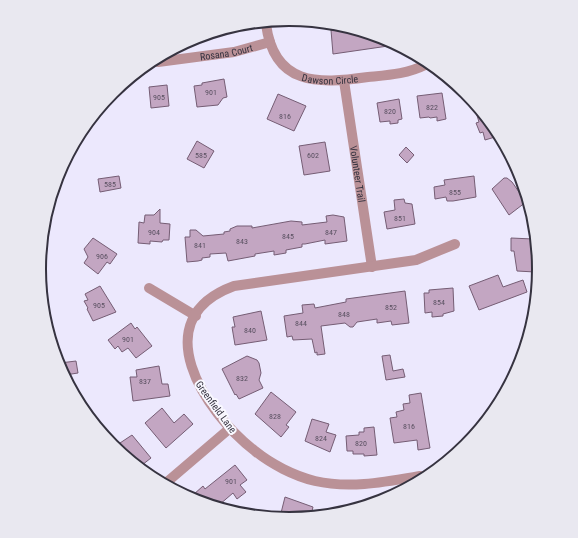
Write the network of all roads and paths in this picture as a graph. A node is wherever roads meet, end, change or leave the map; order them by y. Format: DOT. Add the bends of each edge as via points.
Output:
graph roads {
  1 [pos="267,27"];
  2 [pos="270,42"];
  3 [pos="164,61"];
  4 [pos="422,66"];
  5 [pos="344,80"];
  6 [pos="455,244"];
  7 [pos="372,267"];
  8 [pos="149,288"];
  9 [pos="196,316"];
  10 [pos="230,429"];
  11 [pos="413,477"];
  12 [pos="169,480"];
  1 -- 2 [label="street, Dawson Circle"];
  2 -- 3 [label="street, Rosana Court" via="234,52"];
  2 -- 5 [label="street, Dawson Circle" via="288,70 302,77 333,82"];
  4 -- 5 [label="street, Dawson Circle" via="408,72"];
  5 -- 7 [label="street, Volunteer Trail"];
  6 -- 7 [label="street, Greenfield Lane" via="416,260"];
  7 -- 9 [label="street, Greenfield Lane" via="234,286 218,292 202,304"];
  8 -- 9 [label="street"];
  9 -- 10 [label="street, Greenfield Lane" via="192,321 188,338 188,356 193,374"];
  10 -- 11 [label="street, Greenfield Lane" via="255,452 280,467 314,481 371,485"];
  10 -- 12 [label="street"];
}
